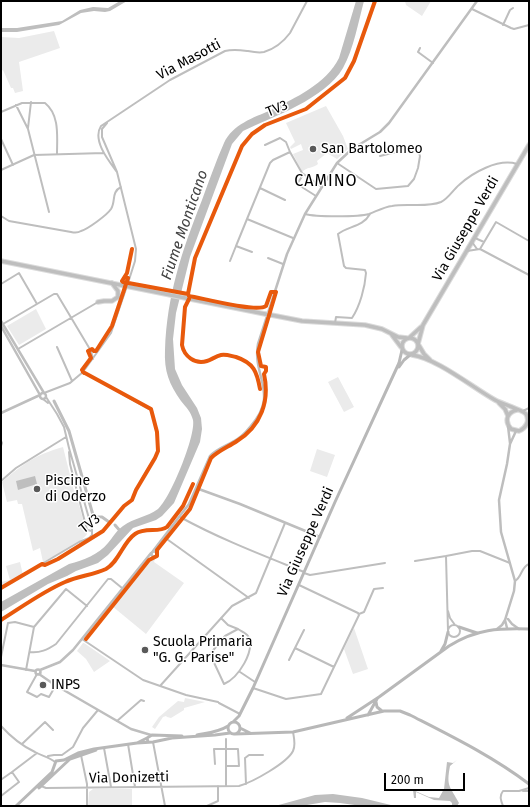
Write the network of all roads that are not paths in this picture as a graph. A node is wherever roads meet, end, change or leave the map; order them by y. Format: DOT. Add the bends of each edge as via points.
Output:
graph roads {
  1 [pos="307,1"];
  2 [pos="477,1"];
  3 [pos="513,8"];
  4 [pos="472,9"];
  5 [pos="503,25"];
  6 [pos="529,25"];
  7 [pos="420,48"];
  8 [pos="433,63"];
  9 [pos="31,102"];
  10 [pos="16,105"];
  11 [pos="1,112"];
  12 [pos="110,119"];
  13 [pos="28,129"];
  14 [pos="1,139"];
  15 [pos="265,145"];
  16 [pos="529,145"];
  17 [pos="290,152"];
  18 [pos="104,153"];
  19 [pos="57,154"];
  20 [pos="34,155"];
  21 [pos="380,156"];
  22 [pos="112,160"];
  23 [pos="337,163"];
  24 [pos="517,164"];
  25 [pos="13,165"];
  26 [pos="1,170"];
  27 [pos="117,172"];
  28 [pos="303,175"];
  29 [pos="120,187"];
  30 [pos="322,187"];
  31 [pos="260,188"];
  32 [pos="316,196"];
  33 [pos="285,200"];
  34 [pos="49,212"];
  35 [pos="305,214"];
  36 [pos="370,214"];
  37 [pos="1,217"];
  38 [pos="247,219"];
  39 [pos="293,238"];
  40 [pos="474,238"];
  41 [pos="529,241"];
  42 [pos="472,242"];
  43 [pos="484,242"];
  44 [pos="236,246"];
  45 [pos="479,249"];
  46 [pos="466,251"];
  47 [pos="252,252"];
  48 [pos="268,258"];
  49 [pos="1,261"];
  50 [pos="230,261"];
  51 [pos="283,264"];
  52 [pos="529,275"];
  53 [pos="112,282"];
  54 [pos="128,283"];
  55 [pos="1,284"];
  56 [pos="126,289"];
  57 [pos="98,302"];
  58 [pos="37,304"];
  59 [pos="71,318"];
  60 [pos="335,323"];
  61 [pos="2,324"];
  62 [pos="423,325"];
  63 [pos="391,334"];
  64 [pos="408,338"];
  65 [pos="418,344"];
  66 [pos="57,347"];
  67 [pos="402,349"];
  68 [pos="16,350"];
  69 [pos="91,351"];
  70 [pos="98,353"];
  71 [pos="411,355"];
  72 [pos="93,359"];
  73 [pos="434,363"];
  74 [pos="83,372"];
  75 [pos="392,377"];
  76 [pos="72,381"];
  77 [pos="44,396"];
  78 [pos="496,401"];
  79 [pos="529,408"];
  80 [pos="517,410"];
  81 [pos="522,411"];
  82 [pos="529,412"];
  83 [pos="1,413"];
  84 [pos="508,416"];
  85 [pos="528,418"];
  86 [pos="508,424"];
  87 [pos="527,427"];
  88 [pos="516,431"];
  89 [pos="66,437"];
  90 [pos="1,442"];
  91 [pos="510,444"];
  92 [pos="1,446"];
  93 [pos="69,448"];
  94 [pos="70,465"];
  95 [pos="74,466"];
  96 [pos="1,480"];
  97 [pos="196,488"];
  98 [pos="81,491"];
  99 [pos="76,493"];
  100 [pos="132,500"];
  101 [pos="180,517"];
  102 [pos="285,523"];
  103 [pos="92,531"];
  104 [pos="164,537"];
  105 [pos="320,537"];
  106 [pos="446,556"];
  107 [pos="271,558"];
  108 [pos="385,562"];
  109 [pos="415,562"];
  110 [pos="510,563"];
  111 [pos="529,564"];
  112 [pos="304,573"];
  113 [pos="515,581"];
  114 [pos="299,585"];
  115 [pos="1,588"];
  116 [pos="122,588"];
  117 [pos="383,588"];
  118 [pos="249,598"];
  119 [pos="87,606"];
  120 [pos="447,610"];
  121 [pos="359,614"];
  122 [pos="221,618"];
  123 [pos="507,618"];
  124 [pos="456,625"];
  125 [pos="34,627"];
  126 [pos="459,627"];
  127 [pos="507,628"];
  128 [pos="238,629"];
  129 [pos="497,629"];
  130 [pos="519,629"];
  131 [pos="529,629"];
  132 [pos="304,630"];
  133 [pos="448,631"];
  134 [pos="477,633"];
  135 [pos="82,639"];
  136 [pos="295,648"];
  137 [pos="30,652"];
  138 [pos="440,652"];
  139 [pos="1,657"];
  140 [pos="289,660"];
  141 [pos="1,665"];
  142 [pos="334,667"];
  143 [pos="26,670"];
  144 [pos="40,670"];
  145 [pos="35,671"];
  146 [pos="240,672"];
  147 [pos="38,674"];
  148 [pos="255,682"];
  149 [pos="56,685"];
  150 [pos="160,686"];
  151 [pos="253,688"];
  152 [pos="379,697"];
  153 [pos="144,701"];
  154 [pos="376,702"];
  155 [pos="367,705"];
  156 [pos="98,710"];
  157 [pos="384,711"];
  158 [pos="240,715"];
  159 [pos="368,715"];
  160 [pos="117,721"];
  161 [pos="342,721"];
  162 [pos="233,722"];
  163 [pos="238,724"];
  164 [pos="1,726"];
  165 [pos="228,726"];
  166 [pos="240,728"];
  167 [pos="53,730"];
  168 [pos="293,732"];
  169 [pos="143,733"];
  170 [pos="230,733"];
  171 [pos="235,734"];
  172 [pos="252,734"];
  173 [pos="151,735"];
  174 [pos="156,735"];
  175 [pos="147,739"];
  176 [pos="226,739"];
  177 [pos="155,742"];
  178 [pos="22,744"];
  179 [pos="128,744"];
  180 [pos="104,748"];
  181 [pos="226,749"];
  182 [pos="37,753"];
  183 [pos="81,755"];
  184 [pos="263,755"];
  185 [pos="48,756"];
  186 [pos="61,761"];
  187 [pos="55,762"];
  188 [pos="214,764"];
  189 [pos="63,766"];
  190 [pos="226,766"];
  191 [pos="55,767"];
  192 [pos="59,769"];
  193 [pos="12,772"];
  194 [pos="2,779"];
  195 [pos="246,784"];
  196 [pos="529,784"];
  197 [pos="41,786"];
  198 [pos="218,786"];
  199 [pos="226,786"];
  200 [pos="111,787"];
  201 [pos="135,787"];
  202 [pos="162,787"];
  203 [pos="87,788"];
  204 [pos="529,788"];
  205 [pos="522,790"];
  206 [pos="529,791"];
  207 [pos="32,792"];
  208 [pos="1,796"];
  209 [pos="16,806"];
  210 [pos="87,806"];
  211 [pos="165,806"];
  212 [pos="207,806"];
  213 [pos="503,806"];
  1 -- 12 [label="street, Via Masotti" via="290,33 276,45 264,52 232,49 226,51 170,80"];
  2 -- 4 [label="street"];
  3 -- 5 [label="street"];
  4 -- 5 [label="street"];
  4 -- 8 [label="street"];
  5 -- 6 [label="street" via="514,29"];
  7 -- 8 [label="street" via="418,52"];
  8 -- 23 [label="street" via="385,128 352,148"];
  9 -- 10 [label="street"];
  9 -- 13 [label="street"];
  9 -- 19 [label="street" via="45,103 52,111 56,122"];
  10 -- 11 [label="street"];
  10 -- 13 [label="street"];
  12 -- 18 [label="street, Via Masotti" via="101,126 98,133 98,140"];
  12 -- 22 [label="street, Via Masotti" via="102,132"];
  13 -- 20 [label="street"];
  14 -- 25 [label="street"];
  15 -- 17 [label="street" via="280,138 286,142"];
  16 -- 24 [label="main road, Via Giuseppe Verdi"];
  17 -- 28 [label="street"];
  17 -- 31 [label="street" via="272,162"];
  18 -- 19 [label="street"];
  18 -- 22 [label="street" via="107,152"];
  18 -- 27 [label="street, Via Masotti"];
  19 -- 20 [label="street"];
  20 -- 25 [label="street"];
  20 -- 34 [label="street"];
  21 -- 23 [label="street" via="400,151 418,151 420,163 412,183 408,186 376,189"];
  22 -- 27 [label="street, Via Masotti"];
  23 -- 30 [label="street"];
  24 -- 36 [label="street" via="496,165 482,170 465,180 439,202 391,206"];
  24 -- 40 [label="main road, Via Giuseppe Verdi"];
  25 -- 26 [label="street"];
  27 -- 29 [label="street, Via Masotti"];
  28 -- 30 [label="street"];
  28 -- 32 [label="street" via="297,184"];
  29 -- 37 [label="street" via="115,192 112,208 108,213 78,232 9,221"];
  29 -- 54 [label="street, Via Masotti" via="136,249"];
  30 -- 32 [label="street"];
  31 -- 33 [label="street"];
  31 -- 38 [label="street"];
  32 -- 35 [label="street"];
  35 -- 36 [label="street"];
  35 -- 39 [label="street"];
  36 -- 60 [label="street" via="361,224 338,234 344,266 366,272 364,289 352,318 336,317"];
  38 -- 39 [label="street"];
  38 -- 44 [label="street"];
  39 -- 51 [label="street"];
  40 -- 42 [label="main road, Via Giuseppe Verdi"];
  40 -- 43 [label="street"];
  41 -- 43 [label="street" via="496,222"];
  42 -- 45 [label="street"];
  42 -- 46 [label="main road, Via Giuseppe Verdi"];
  43 -- 45 [label="street"];
  44 -- 47 [label="street"];
  44 -- 50 [label="street"];
  45 -- 46 [label="street"];
  45 -- 52 [label="street"];
  46 -- 62 [label="main road, Via Giuseppe Verdi"];
  48 -- 51 [label="street"];
  49 -- 53 [label="main road"];
  51 -- 97 [label="street" via="257,352 257,363 264,386 262,409 242,435 210,456"];
  53 -- 57 [label="main road" via="118,291 118,297 112,302"];
  53 -- 60 [label="main road, bridge" via="302,321"];
  55 -- 58 [label="street" via="19,273"];
  56 -- 70 [label="street" via="114,327"];
  57 -- 59 [label="street"];
  58 -- 59 [label="street" via="57,294"];
  58 -- 61 [label="street"];
  59 -- 68 [label="street"];
  59 -- 69 [label="street"];
  60 -- 63 [label="main road" via="373,327"];
  61 -- 68 [label="street"];
  62 -- 64 [label="main road, Via Giuseppe Verdi"];
  62 -- 65 [label="main road, Via Giuseppe Verdi"];
  63 -- 64 [label="main road"];
  63 -- 67 [label="main road"];
  64 -- 65 [label="main road" via="414,339"];
  64 -- 67 [label="main road" via="403,341"];
  65 -- 71 [label="main road" via="416,352"];
  65 -- 73 [label="main road"];
  66 -- 76 [label="street"];
  67 -- 71 [label="main road"];
  67 -- 75 [label="main road, Via Giuseppe Verdi" via="400,361"];
  68 -- 77 [label="street"];
  69 -- 70 [label="street"];
  69 -- 72 [label="street"];
  70 -- 72 [label="street"];
  71 -- 73 [label="main road"];
  71 -- 75 [label="main road, Via Giuseppe Verdi" via="404,360"];
  72 -- 74 [label="street"];
  73 -- 78 [label="main road"];
  74 -- 76 [label="street"];
  74 -- 100 [label="street" via="152,410 158,450"];
  75 -- 105 [label="main road, Via Giuseppe Verdi"];
  76 -- 77 [label="street"];
  77 -- 83 [label="street"];
  77 -- 89 [label="street" via="64,427"];
  78 -- 80 [label="main road"];
  78 -- 84 [label="main road" via="505,409"];
  79 -- 81 [label="street"];
  80 -- 81 [label="main road"];
  80 -- 84 [label="main road"];
  81 -- 85 [label="main road"];
  82 -- 85 [label="street"];
  84 -- 86 [label="main road"];
  85 -- 87 [label="main road"];
  86 -- 88 [label="main road"];
  86 -- 91 [label="street"];
  87 -- 88 [label="main road"];
  88 -- 91 [label="street"];
  89 -- 93 [label="street"];
  89 -- 96 [label="street"];
  90 -- 92 [label="street"];
  91 -- 110 [label="street" via="499,508 501,532"];
  93 -- 94 [label="street"];
  93 -- 95 [label="street"];
  94 -- 95 [label="street"];
  94 -- 99 [label="street"];
  95 -- 98 [label="street"];
  97 -- 101 [label="street"];
  97 -- 102 [label="street"];
  98 -- 99 [label="street"];
  98 -- 103 [label="street"];
  99 -- 103 [label="street" via="87,530"];
  101 -- 104 [label="street"];
  101 -- 107 [label="street" via="220,538"];
  102 -- 105 [label="street"];
  102 -- 107 [label="street"];
  103 -- 115 [label="street" via="89,538"];
  104 -- 116 [label="street"];
  104 -- 118 [label="street"];
  105 -- 112 [label="main road, Via Giuseppe Verdi"];
  106 -- 109 [label="street"];
  106 -- 110 [label="street" via="480,551"];
  106 -- 120 [label="street"];
  107 -- 112 [label="street"];
  107 -- 118 [label="street" via="258,591"];
  108 -- 112 [label="street" via="310,575"];
  110 -- 113 [label="street"];
  111 -- 113 [label="street" via="525,565"];
  112 -- 114 [label="main road, Via Giuseppe Verdi"];
  113 -- 123 [label="street"];
  114 -- 121 [label="street"];
  114 -- 148 [label="main road, Via Giuseppe Verdi"];
  116 -- 119 [label="street" via="108,579"];
  116 -- 135 [label="street"];
  117 -- 121 [label="street" via="374,589 364,612"];
  118 -- 122 [label="street" via="232,606"];
  119 -- 125 [label="street" via="66,589"];
  119 -- 137 [label="street" via="56,644 40,652"];
  120 -- 124 [label="street"];
  120 -- 133 [label="street"];
  121 -- 142 [label="street"];
  122 -- 128 [label="street" via="228,625"];
  122 -- 150 [label="street"];
  123 -- 127 [label="street"];
  123 -- 129 [label="street"];
  123 -- 130 [label="street"];
  124 -- 126 [label="street"];
  124 -- 133 [label="street" via="451,626"];
  125 -- 137 [label="street"];
  125 -- 139 [label="street" via="15,622 8,623"];
  126 -- 133 [label="street" via="460,632 456,636 451,636"];
  126 -- 134 [label="main road"];
  127 -- 129 [label="main road"];
  127 -- 130 [label="main road"];
  128 -- 146 [label="street" via="248,636 250,644 250,650"];
  128 -- 146 [label="street" via="225,636 211,651 210,656 224,684"];
  129 -- 134 [label="main road"];
  130 -- 131 [label="main road"];
  132 -- 136 [label="street"];
  133 -- 138 [label="main road" via="446,642"];
  134 -- 138 [label="main road" via="455,642"];
  135 -- 144 [label="street" via="65,658"];
  135 -- 150 [label="street" via="143,680"];
  136 -- 140 [label="street"];
  136 -- 142 [label="street"];
  137 -- 143 [label="street"];
  138 -- 152 [label="main road"];
  141 -- 143 [label="street"];
  142 -- 151 [label="street" via="321,694 286,699"];
  143 -- 145 [label="street"];
  144 -- 145 [label="street"];
  144 -- 147 [label="street"];
  145 -- 147 [label="street"];
  146 -- 148 [label="street"];
  147 -- 149 [label="street"];
  147 -- 149 [label="street" via="27,692 35,697 41,694 49,697"];
  148 -- 151 [label="main road, Via Giuseppe Verdi"];
  149 -- 156 [label="street"];
  150 -- 158 [label="street" via="219,702"];
  151 -- 158 [label="main road, Via Giuseppe Verdi"];
  152 -- 154 [label="main road"];
  152 -- 155 [label="main road"];
  153 -- 160 [label="street" via="140,700"];
  154 -- 157 [label="main road" via="379,710"];
  154 -- 159 [label="main road"];
  155 -- 159 [label="main road" via="365,711"];
  155 -- 161 [label="main road"];
  156 -- 160 [label="street"];
  156 -- 185 [label="street" via="73,747 62,755"];
  157 -- 159 [label="main road"];
  157 -- 196 [label="main road" via="400,711 472,746"];
  158 -- 162 [label="main road, Via Giuseppe Verdi"];
  158 -- 163 [label="main road, Via Giuseppe Verdi"];
  159 -- 161 [label="main road"];
  160 -- 169 [label="street"];
  161 -- 168 [label="main road"];
  162 -- 163 [label="main road"];
  162 -- 165 [label="main road"];
  163 -- 166 [label="main road"];
  164 -- 178 [label="street"];
  165 -- 170 [label="main road"];
  165 -- 174 [label="main road" via="198,735"];
  166 -- 171 [label="main road"];
  166 -- 172 [label="main road"];
  167 -- 178 [label="street" via="45,722"];
  168 -- 172 [label="main road"];
  168 -- 195 [label="street" via="295,745 291,754"];
  169 -- 173 [label="street"];
  169 -- 175 [label="street"];
  170 -- 171 [label="main road"];
  170 -- 177 [label="main road"];
  171 -- 172 [label="main road"];
  173 -- 174 [label="main road"];
  173 -- 175 [label="main road"];
  174 -- 177 [label="main road" via="158,738"];
  175 -- 177 [label="main road"];
  175 -- 179 [label="main road"];
  176 -- 181 [label="street"];
  177 -- 202 [label="street"];
  178 -- 182 [label="street"];
  179 -- 180 [label="main road"];
  179 -- 201 [label="street"];
  180 -- 183 [label="main road"];
  180 -- 186 [label="main road" via="83,751"];
  180 -- 200 [label="street"];
  181 -- 188 [label="street" via="214,749"];
  181 -- 190 [label="street"];
  181 -- 190 [label="street" via="238,749 238,766"];
  182 -- 185 [label="street"];
  182 -- 193 [label="street"];
  183 -- 189 [label="main road"];
  183 -- 203 [label="street"];
  184 -- 195 [label="street" via="249,755 245,758"];
  185 -- 187 [label="street"];
  186 -- 187 [label="main road"];
  186 -- 189 [label="main road"];
  187 -- 191 [label="main road"];
  189 -- 192 [label="main road"];
  190 -- 199 [label="street"];
  191 -- 192 [label="main road"];
  191 -- 207 [label="main road"];
  192 -- 197 [label="main road"];
  193 -- 194 [label="street"];
  193 -- 208 [label="street" via="19,782"];
  195 -- 199 [label="street, Via Donizetti"];
  197 -- 203 [label="street, Via Donizetti"];
  197 -- 207 [label="main road"];
  198 -- 199 [label="street, Via Donizetti"];
  198 -- 202 [label="street, Via Donizetti"];
  198 -- 212 [label="street" via="218,801"];
  200 -- 201 [label="street, Via Donizetti"];
  200 -- 203 [label="street, Via Donizetti"];
  201 -- 202 [label="street, Via Donizetti"];
  202 -- 211 [label="street"];
  203 -- 210 [label="street"];
  204 -- 205 [label="street"];
  205 -- 206 [label="street"];
  205 -- 213 [label="street" via="503,791 500,798"];
  207 -- 209 [label="main road"];
}
